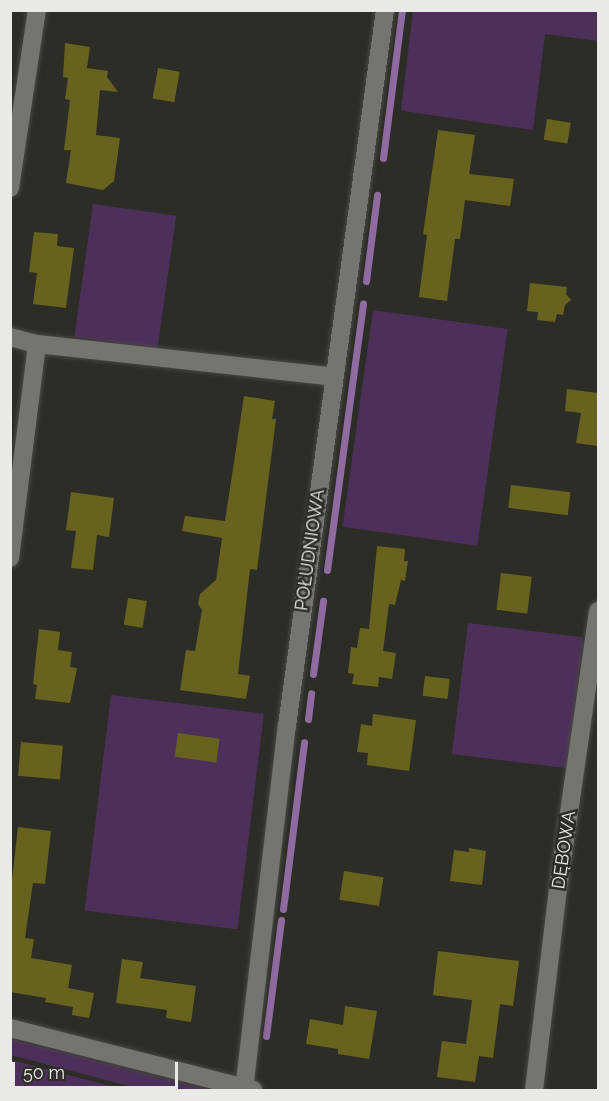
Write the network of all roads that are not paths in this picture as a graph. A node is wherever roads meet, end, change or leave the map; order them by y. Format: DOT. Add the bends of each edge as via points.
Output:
graph roads {
  1 [pos="37,10"];
  2 [pos="385,10"];
  3 [pos="10,188"];
  4 [pos="10,337"];
  5 [pos="37,344"];
  6 [pos="334,377"];
  7 [pos="10,558"];
  8 [pos="598,611"];
  9 [pos="10,1028"];
  10 [pos="247,1090"];
  11 [pos="534,1090"];
  1 -- 3 [label="street"];
  2 -- 6 [label="street, POŁUDNIOWA"];
  4 -- 5 [label="street"];
  5 -- 6 [label="street"];
  5 -- 7 [label="street"];
  6 -- 10 [label="street, POŁUDNIOWA" via="264,904"];
  8 -- 11 [label="street, DĘBOWA"];
  9 -- 10 [label="street"];
}
